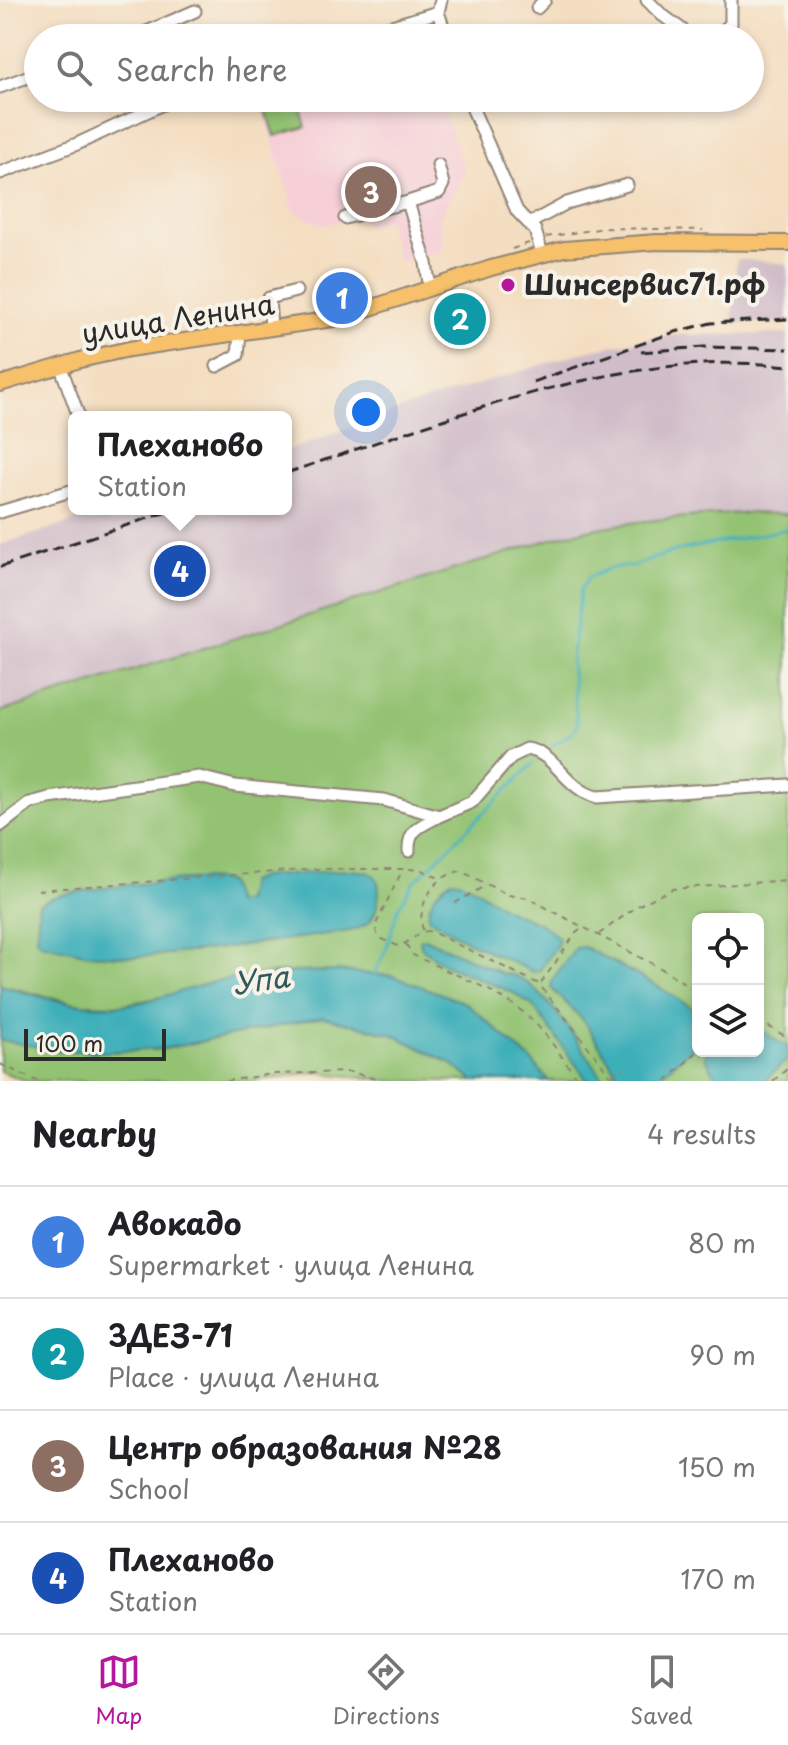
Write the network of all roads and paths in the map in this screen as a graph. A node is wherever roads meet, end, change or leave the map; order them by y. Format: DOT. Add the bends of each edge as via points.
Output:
graph roads {
  1 [pos="647,0"];
  2 [pos="731,0"];
  3 [pos="440,6"];
  4 [pos="195,11"];
  5 [pos="165,24"];
  6 [pos="390,24"];
  7 [pos="674,24"];
  8 [pos="731,24"];
  9 [pos="24,78"];
  10 [pos="0,87"];
  11 [pos="146,112"];
  12 [pos="474,112"];
  13 [pos="438,165"];
  14 [pos="0,173"];
  15 [pos="627,185"];
  16 [pos="408,202"];
  17 [pos="345,218"];
  18 [pos="530,223"];
  19 [pos="788,243"];
  20 [pos="542,254"];
  21 [pos="430,289"];
  22 [pos="296,291"];
  23 [pos="271,329"];
  24 [pos="240,333"];
  25 [pos="60,365"];
  26 [pos="217,366"];
  27 [pos="0,384"];
  28 [pos="77,411"];
  29 [pos="68,492"];
  30 [pos="0,512"];
  31 [pos="788,785"];
  32 [pos="439,816"];
  33 [pos="0,826"];
  34 [pos="409,851"];
  35 [pos="400,875"];
  36 [pos="441,879"];
  37 [pos="788,880"];
  38 [pos="487,885"];
  39 [pos="38,890"];
  40 [pos="455,903"];
  41 [pos="584,927"];
  42 [pos="423,932"];
  43 [pos="599,934"];
  44 [pos="406,944"];
  45 [pos="539,984"];
  46 [pos="692,988"];
  47 [pos="764,1024"];
  48 [pos="788,1038"];
  49 [pos="692,1057"];
  50 [pos="0,1064"];
  51 [pos="624,1068"];
  52 [pos="788,1068"];
  53 [pos="611,1075"];
  54 [pos="37,1081"];
  55 [pos="226,1081"];
  56 [pos="382,1081"];
  57 [pos="579,1081"];
  58 [pos="615,1081"];
  59 [pos="666,1081"];
  60 [pos="773,1081"];
  1 -- 7 [label="street"];
  2 -- 8 [label="street"];
  3 -- 6 [label="street"];
  4 -- 5 [label="street"];
  9 -- 10 [label="street"];
  11 -- 14 [label="street"];
  12 -- 18 [label="street" via="517,211"];
  13 -- 16 [label="street" via="443,184 439,192"];
  15 -- 18 [label="street" via="567,203"];
  16 -- 17 [label="street"];
  16 -- 21 [label="street"];
  18 -- 20 [label="street"];
  19 -- 20 [label="main road, улица Ленина" via="641,242"];
  20 -- 21 [label="main road, улица Ленина"];
  21 -- 23 [label="main road, улица Ленина" via="340,318"];
  22 -- 23 [label="street" via="269,298"];
  23 -- 24 [label="main road, улица Ленина"];
  24 -- 25 [label="main road, улица Ленина"];
  24 -- 26 [label="street" via="237,356"];
  25 -- 27 [label="main road, улица Ленина"];
  25 -- 28 [label="street"];
  29 -- 30 [label="street"];
  31 -- 32 [label="street" via="597,797 581,792 540,752 527,749 511,757 472,802"];
  32 -- 33 [label="street" via="384,800 235,786 199,777 49,798 30,803"];
  32 -- 34 [label="street" via="410,835"];
  35 -- 44 [label="path" via="374,929 389,943"];
  36 -- 38 [label="path" via="461,871"];
  36 -- 39 [label="path" via="411,869 315,869"];
  36 -- 42 [label="path" via="423,908"];
  37 -- 43 [label="path" via="672,889"];
  38 -- 40 [label="path"];
  38 -- 41 [label="path" via="528,898"];
  41 -- 43 [label="path"];
  41 -- 45 [label="path"];
  42 -- 44 [label="path"];
  42 -- 45 [label="path"];
  43 -- 46 [label="path"];
  44 -- 57 [label="path" via="413,955 522,1011"];
  45 -- 53 [label="path"];
  47 -- 48 [label="path"];
  49 -- 59 [label="path"];
  50 -- 54 [label="path"];
  51 -- 53 [label="path"];
  52 -- 60 [label="path"];
  53 -- 58 [label="path"];
  55 -- 56 [label="path" via="351,1072"];
}
